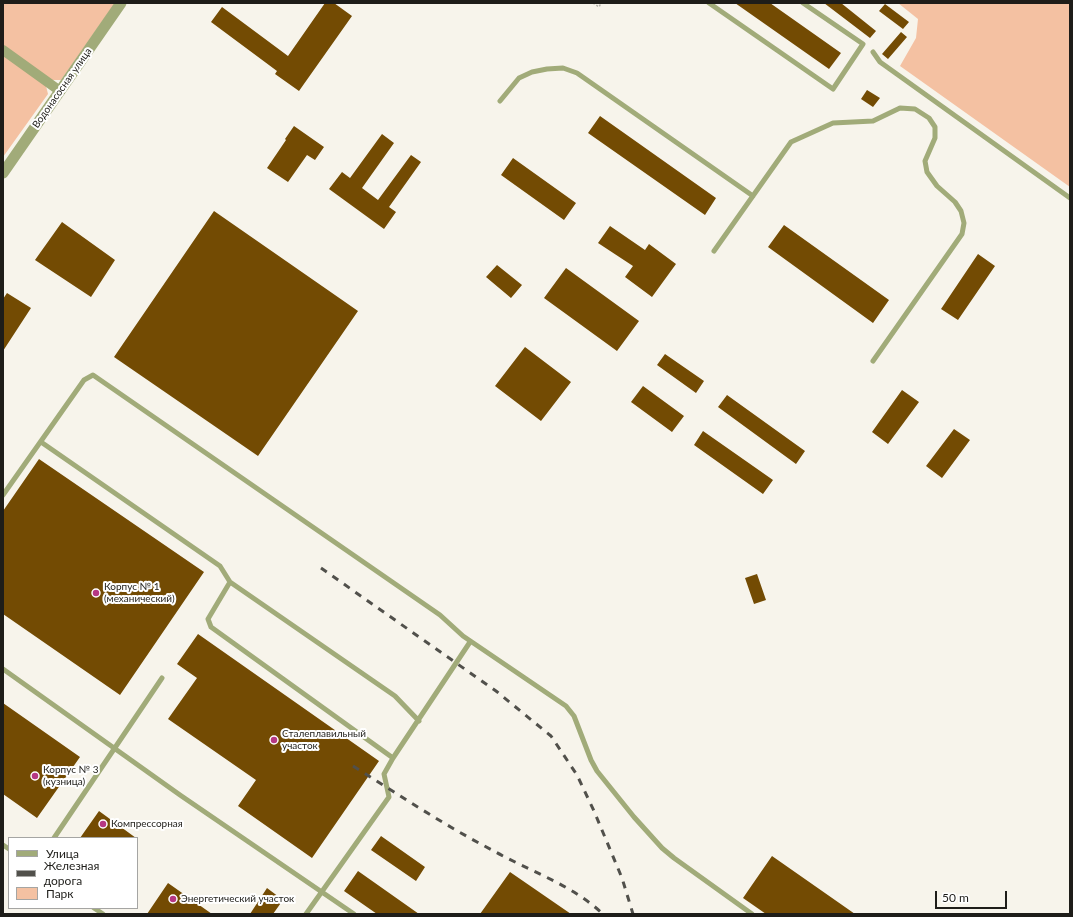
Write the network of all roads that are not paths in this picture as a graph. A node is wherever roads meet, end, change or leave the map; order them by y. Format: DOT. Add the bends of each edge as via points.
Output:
graph roads {
  1 [pos="121,3"];
  2 [pos="709,3"];
  3 [pos="803,3"];
  4 [pos="3,50"];
  5 [pos="873,52"];
  6 [pos="60,91"];
  7 [pos="500,101"];
  8 [pos="3,173"];
  9 [pos="753,196"];
  10 [pos="1070,198"];
  11 [pos="714,251"];
  12 [pos="873,362"];
  13 [pos="41,442"];
  14 [pos="3,494"];
  15 [pos="230,582"];
  16 [pos="470,642"];
  17 [pos="3,669"];
  18 [pos="162,678"];
  19 [pos="418,721"];
  20 [pos="114,747"];
  21 [pos="393,758"];
  22 [pos="55,837"];
  23 [pos="321,892"];
  24 [pos="306,914"];
  25 [pos="354,914"];
  26 [pos="752,914"];
  1 -- 6 [label="street, Водонасосная улица"];
  2 -- 3 [label="lane" via="833,89 863,44"];
  4 -- 6 [label="street"];
  5 -- 10 [label="lane" via="880,62"];
  6 -- 8 [label="street, Водонасосная улица"];
  7 -- 9 [label="lane" via="519,78 532,72 563,68 577,74"];
  9 -- 11 [label="lane"];
  9 -- 12 [label="lane" via="792,142 833,123 872,121 900,108 915,109 929,118 935,127 935,138 925,161 927,172 961,211 964,223 962,234"];
  13 -- 14 [label="lane"];
  13 -- 15 [label="lane" via="220,566"];
  13 -- 16 [label="lane" via="84,380 93,375 440,615"];
  15 -- 19 [label="lane" via="395,696"];
  15 -- 21 [label="lane" via="208,619 211,627"];
  16 -- 19 [label="lane"];
  16 -- 26 [label="lane" via="566,706 574,716 597,771 662,848"];
  17 -- 20 [label="lane"];
  18 -- 20 [label="lane"];
  19 -- 21 [label="lane"];
  20 -- 22 [label="lane"];
  20 -- 23 [label="lane"];
  21 -- 23 [label="lane" via="384,774 389,798"];
  23 -- 24 [label="lane"];
  23 -- 25 [label="lane"];
}
